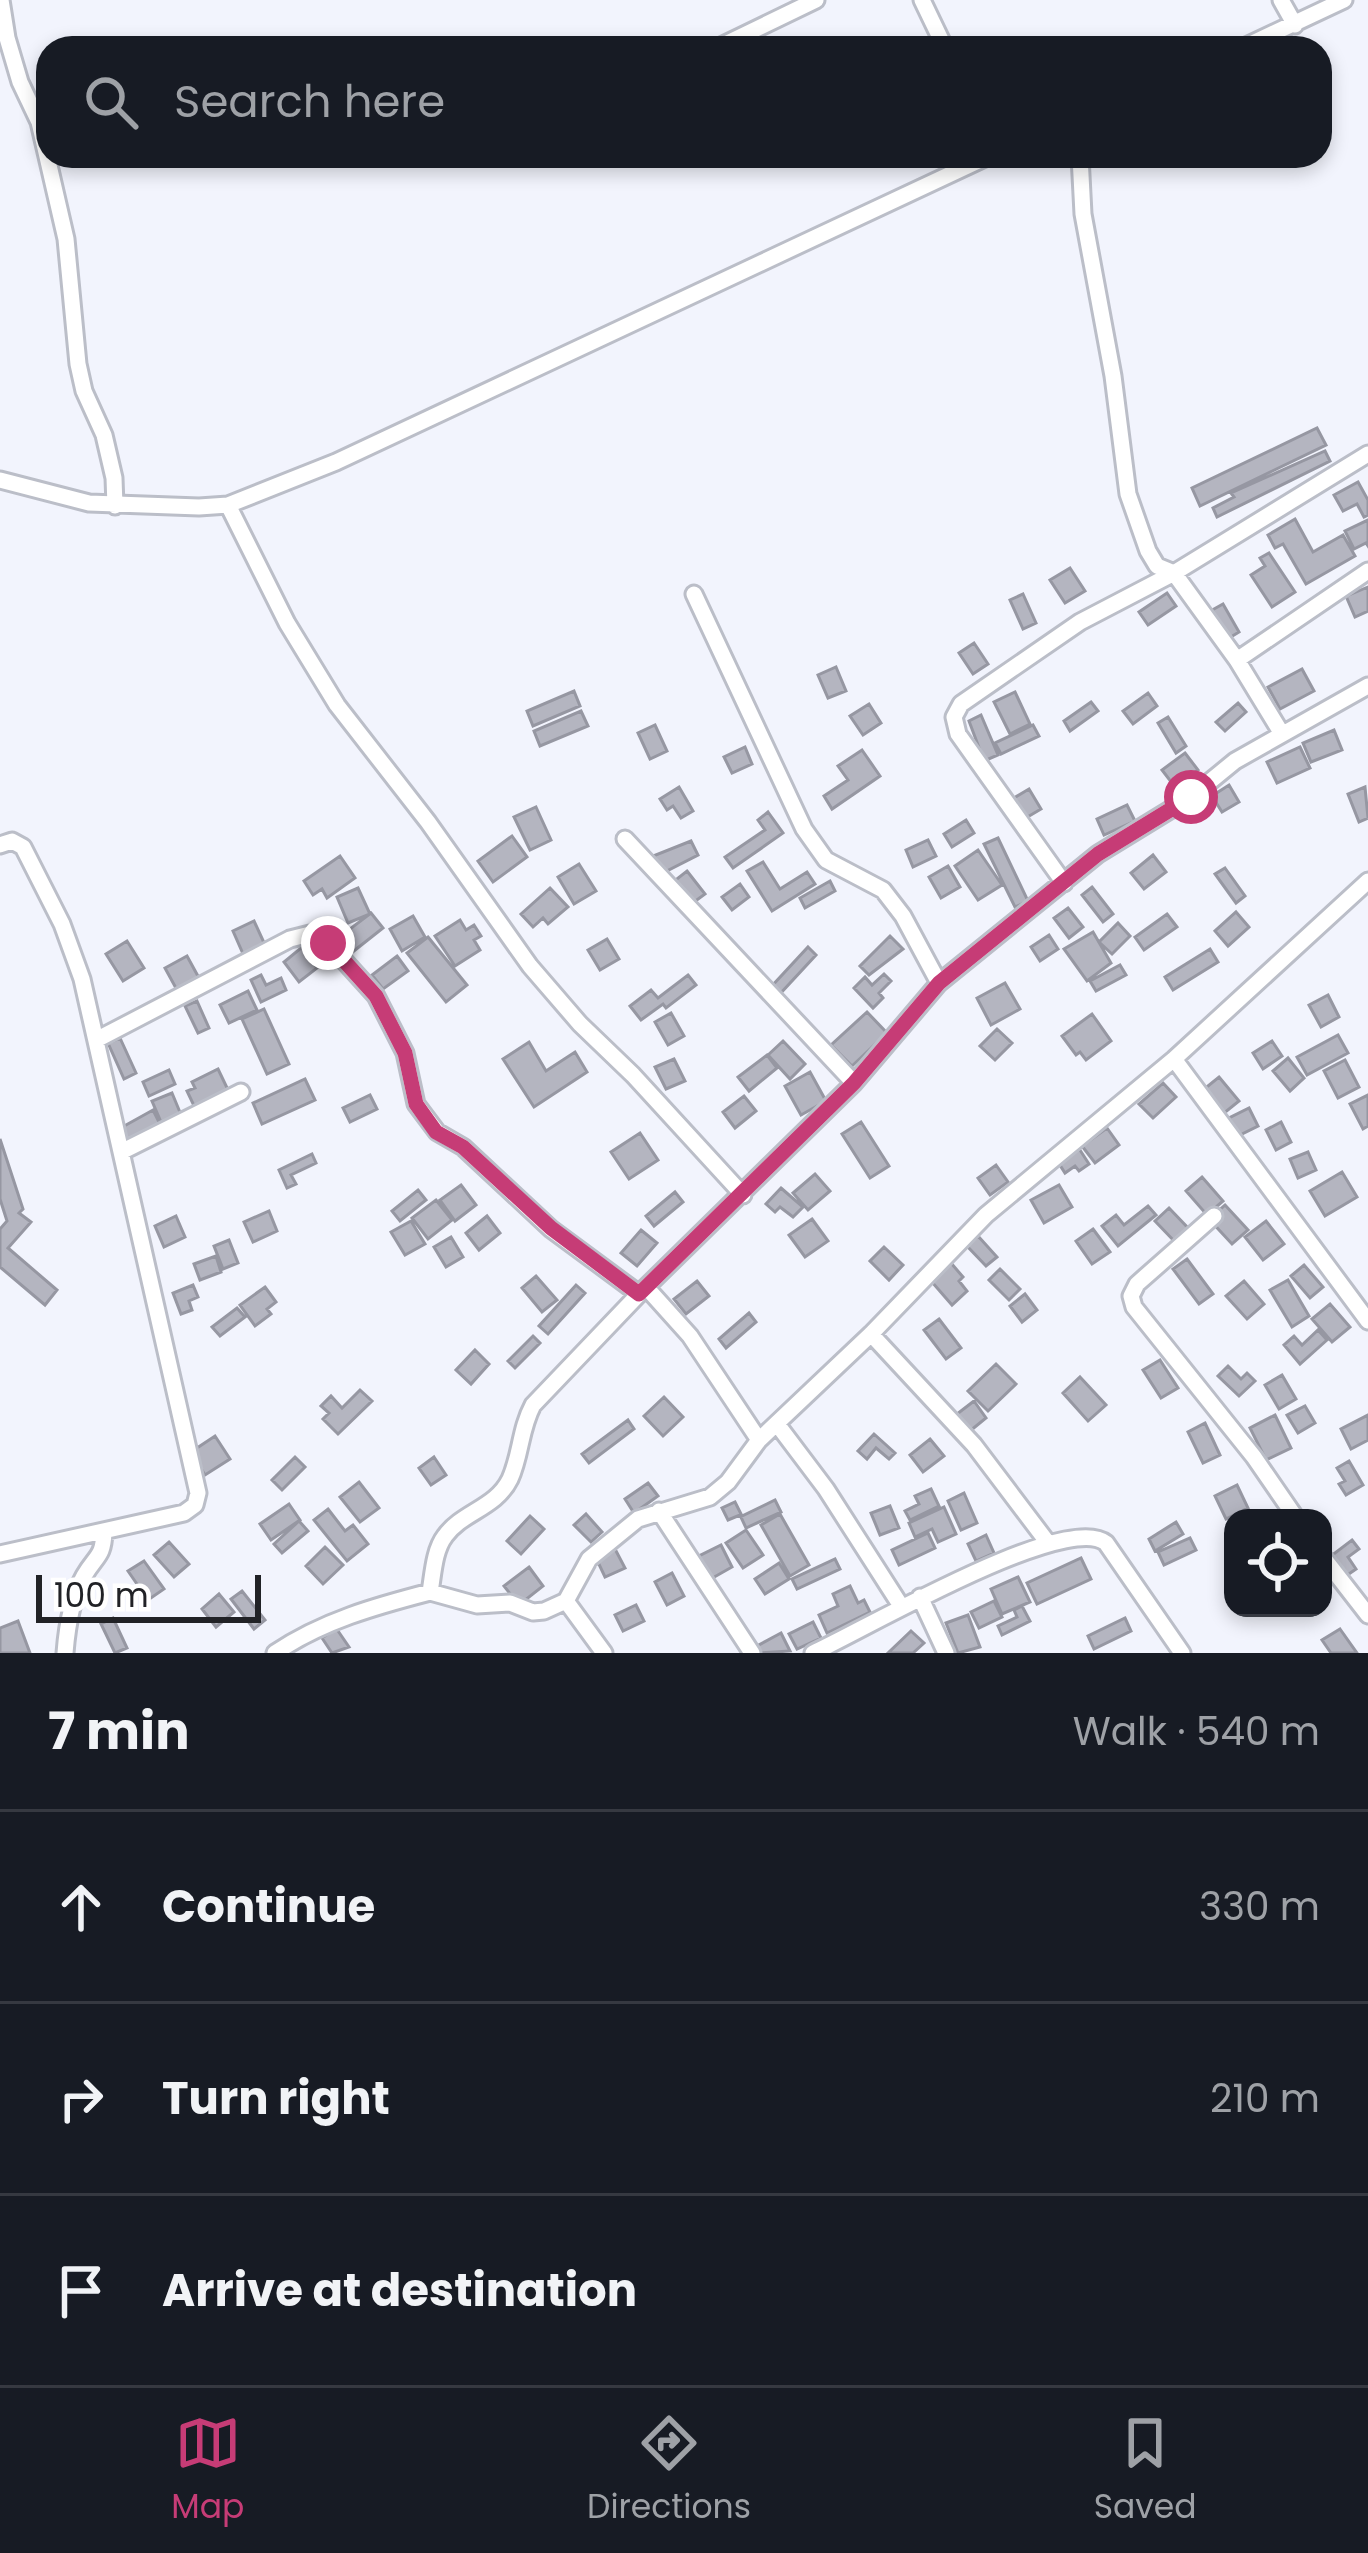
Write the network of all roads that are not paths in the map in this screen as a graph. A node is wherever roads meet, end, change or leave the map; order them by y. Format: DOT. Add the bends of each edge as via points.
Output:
graph roads {
  1 [pos="2,0"];
  2 [pos="816,0"];
  3 [pos="922,0"];
  4 [pos="1281,0"];
  5 [pos="1344,0"];
  6 [pos="1295,25"];
  7 [pos="742,36"];
  8 [pos="939,36"];
  9 [pos="1270,36"];
  10 [pos="36,114"];
  11 [pos="51,168"];
  12 [pos="963,168"];
  13 [pos="1081,168"];
  14 [pos="1365,463"];
  15 [pos="0,480"];
  16 [pos="228,505"];
  17 [pos="115,506"];
  18 [pos="1368,571"];
  19 [pos="1174,573"];
  20 [pos="694,594"];
  21 [pos="1237,660"];
  22 [pos="1368,686"];
  23 [pos="1282,734"];
  24 [pos="625,839"];
  25 [pos="0,845"];
  26 [pos="1368,881"];
  27 [pos="1064,883"];
  28 [pos="939,983"];
  29 [pos="98,1039"];
  30 [pos="1174,1059"];
  31 [pos="854,1083"];
  32 [pos="242,1092"];
  33 [pos="123,1151"];
  34 [pos="743,1195"];
  35 [pos="1214,1216"];
  36 [pos="643,1290"];
  37 [pos="1365,1310"];
  38 [pos="872,1334"];
  39 [pos="777,1424"];
  40 [pos="760,1440"];
  41 [pos="1291,1509"];
  42 [pos="659,1511"];
  43 [pos="104,1532"];
  44 [pos="1048,1543"];
  45 [pos="0,1554"];
  46 [pos="1332,1569"];
  47 [pos="430,1592"];
  48 [pos="920,1597"];
  49 [pos="566,1600"];
  50 [pos="901,1606"];
  51 [pos="1368,1615"];
  52 [pos="64,1653"];
  53 [pos="275,1653"];
  54 [pos="604,1653"];
  55 [pos="752,1653"];
  56 [pos="813,1653"];
  57 [pos="946,1653"];
  58 [pos="1181,1653"];
  1 -- 10 [label="street" via="20,82"];
  2 -- 7 [label="street"];
  3 -- 8 [label="street"];
  4 -- 6 [label="street"];
  5 -- 6 [label="street"];
  6 -- 9 [label="street"];
  11 -- 17 [label="street" via="78,364 104,435"];
  12 -- 16 [label="street" via="357,453"];
  13 -- 19 [label="street" via="1128,494 1148,551"];
  14 -- 19 [label="street"];
  15 -- 17 [label="street"];
  16 -- 17 [label="street"];
  16 -- 34 [label="street" via="337,705 530,966"];
  18 -- 21 [label="street"];
  19 -- 21 [label="street"];
  19 -- 27 [label="street" via="1080,622 962,704 954,718"];
  20 -- 28 [label="street" via="804,829 826,860 883,890"];
  21 -- 23 [label="street"];
  22 -- 23 [label="street"];
  23 -- 27 [label="street"];
  24 -- 31 [label="street"];
  25 -- 29 [label="street" via="23,847 62,923"];
  26 -- 30 [label="street"];
  27 -- 28 [label="street"];
  28 -- 31 [label="street"];
  29 -- 33 [label="street"];
  29 -- 36 [label="street" via="310,934 376,996 405,1053 416,1104 436,1132 551,1228"];
  30 -- 37 [label="street"];
  30 -- 38 [label="street" via="986,1215"];
  31 -- 34 [label="street"];
  32 -- 33 [label="street"];
  33 -- 43 [label="street" via="198,1493 184,1513"];
  34 -- 36 [label="street"];
  35 -- 41 [label="street" via="1131,1296"];
  36 -- 40 [label="street" via="690,1336"];
  36 -- 47 [label="street" via="533,1405 511,1477 441,1541"];
  38 -- 39 [label="street"];
  38 -- 44 [label="street" via="974,1445"];
  39 -- 40 [label="street"];
  39 -- 50 [label="street"];
  40 -- 42 [label="street" via="710,1497"];
  42 -- 49 [label="street" via="589,1559"];
  42 -- 55 [label="street"];
  43 -- 45 [label="street"];
  43 -- 52 [label="street" via="104,1552 67,1621"];
  44 -- 48 [label="street"];
  44 -- 58 [label="street" via="1085,1534 1106,1543"];
  46 -- 51 [label="street"];
  47 -- 49 [label="street" via="533,1612"];
  47 -- 53 [label="street" via="323,1627"];
  48 -- 50 [label="street"];
  48 -- 57 [label="street"];
  49 -- 54 [label="street"];
  50 -- 56 [label="street"];
}
